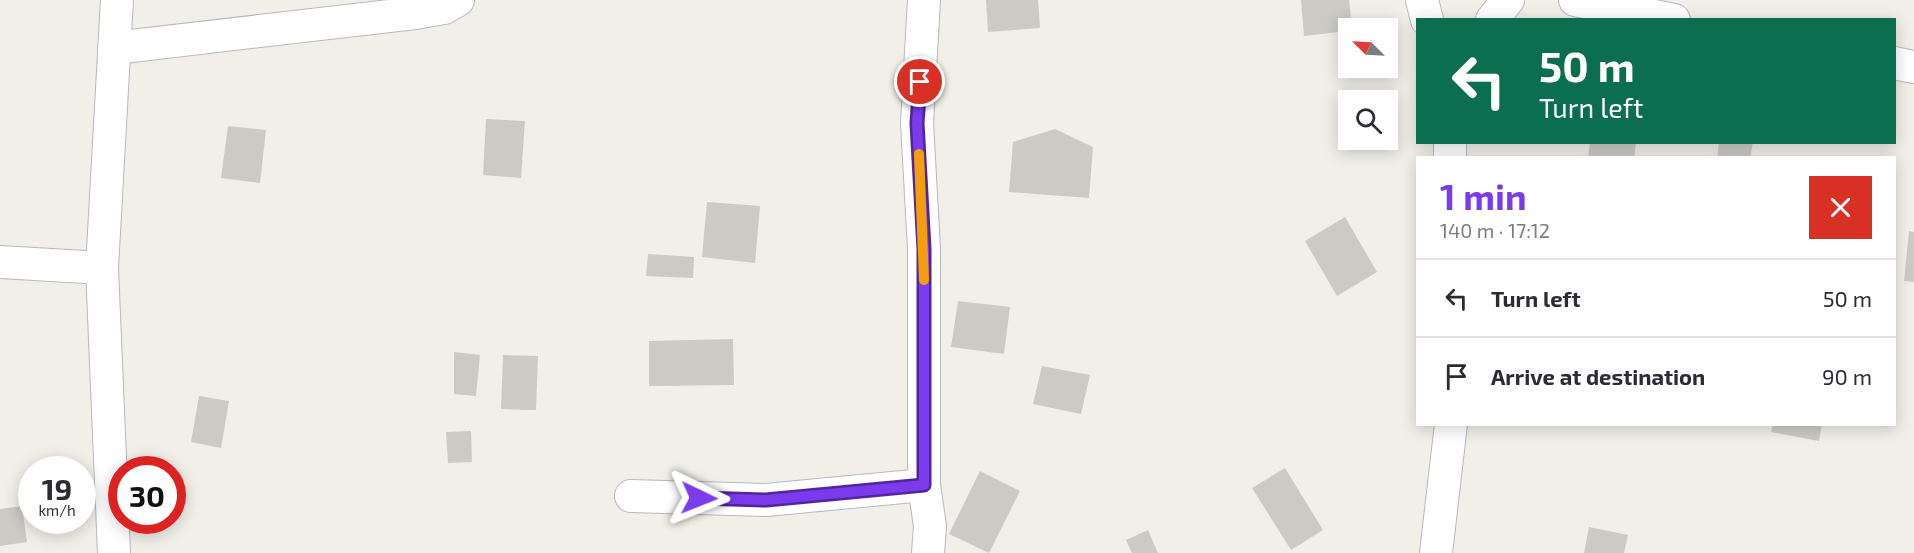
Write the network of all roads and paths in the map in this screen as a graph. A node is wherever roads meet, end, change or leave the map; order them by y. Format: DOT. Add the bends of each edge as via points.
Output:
graph roads {
  1 [pos="117,0"];
  2 [pos="458,0"];
  3 [pos="924,0"];
  4 [pos="1422,0"];
  5 [pos="1508,0"];
  6 [pos="1575,0"];
  7 [pos="1426,18"];
  8 [pos="1494,18"];
  9 [pos="1664,18"];
  10 [pos="114,48"];
  11 [pos="1896,63"];
  12 [pos="1914,67"];
  13 [pos="0,262"];
  14 [pos="102,268"];
  15 [pos="1451,426"];
  16 [pos="924,485"];
  17 [pos="631,496"];
  18 [pos="114,553"];
  19 [pos="928,553"];
  20 [pos="1436,553"];
  1 -- 10 [label="street"];
  2 -- 10 [label="street" via="444,8 415,13"];
  3 -- 16 [label="street" via="917,123 924,249"];
  4 -- 7 [label="street"];
  5 -- 8 [label="street"];
  6 -- 9 [label="street"];
  10 -- 14 [label="street"];
  11 -- 12 [label="street"];
  13 -- 14 [label="street"];
  14 -- 18 [label="street"];
  15 -- 20 [label="street"];
  16 -- 17 [label="street" via="766,500"];
  16 -- 19 [label="street" via="930,526"];
}
